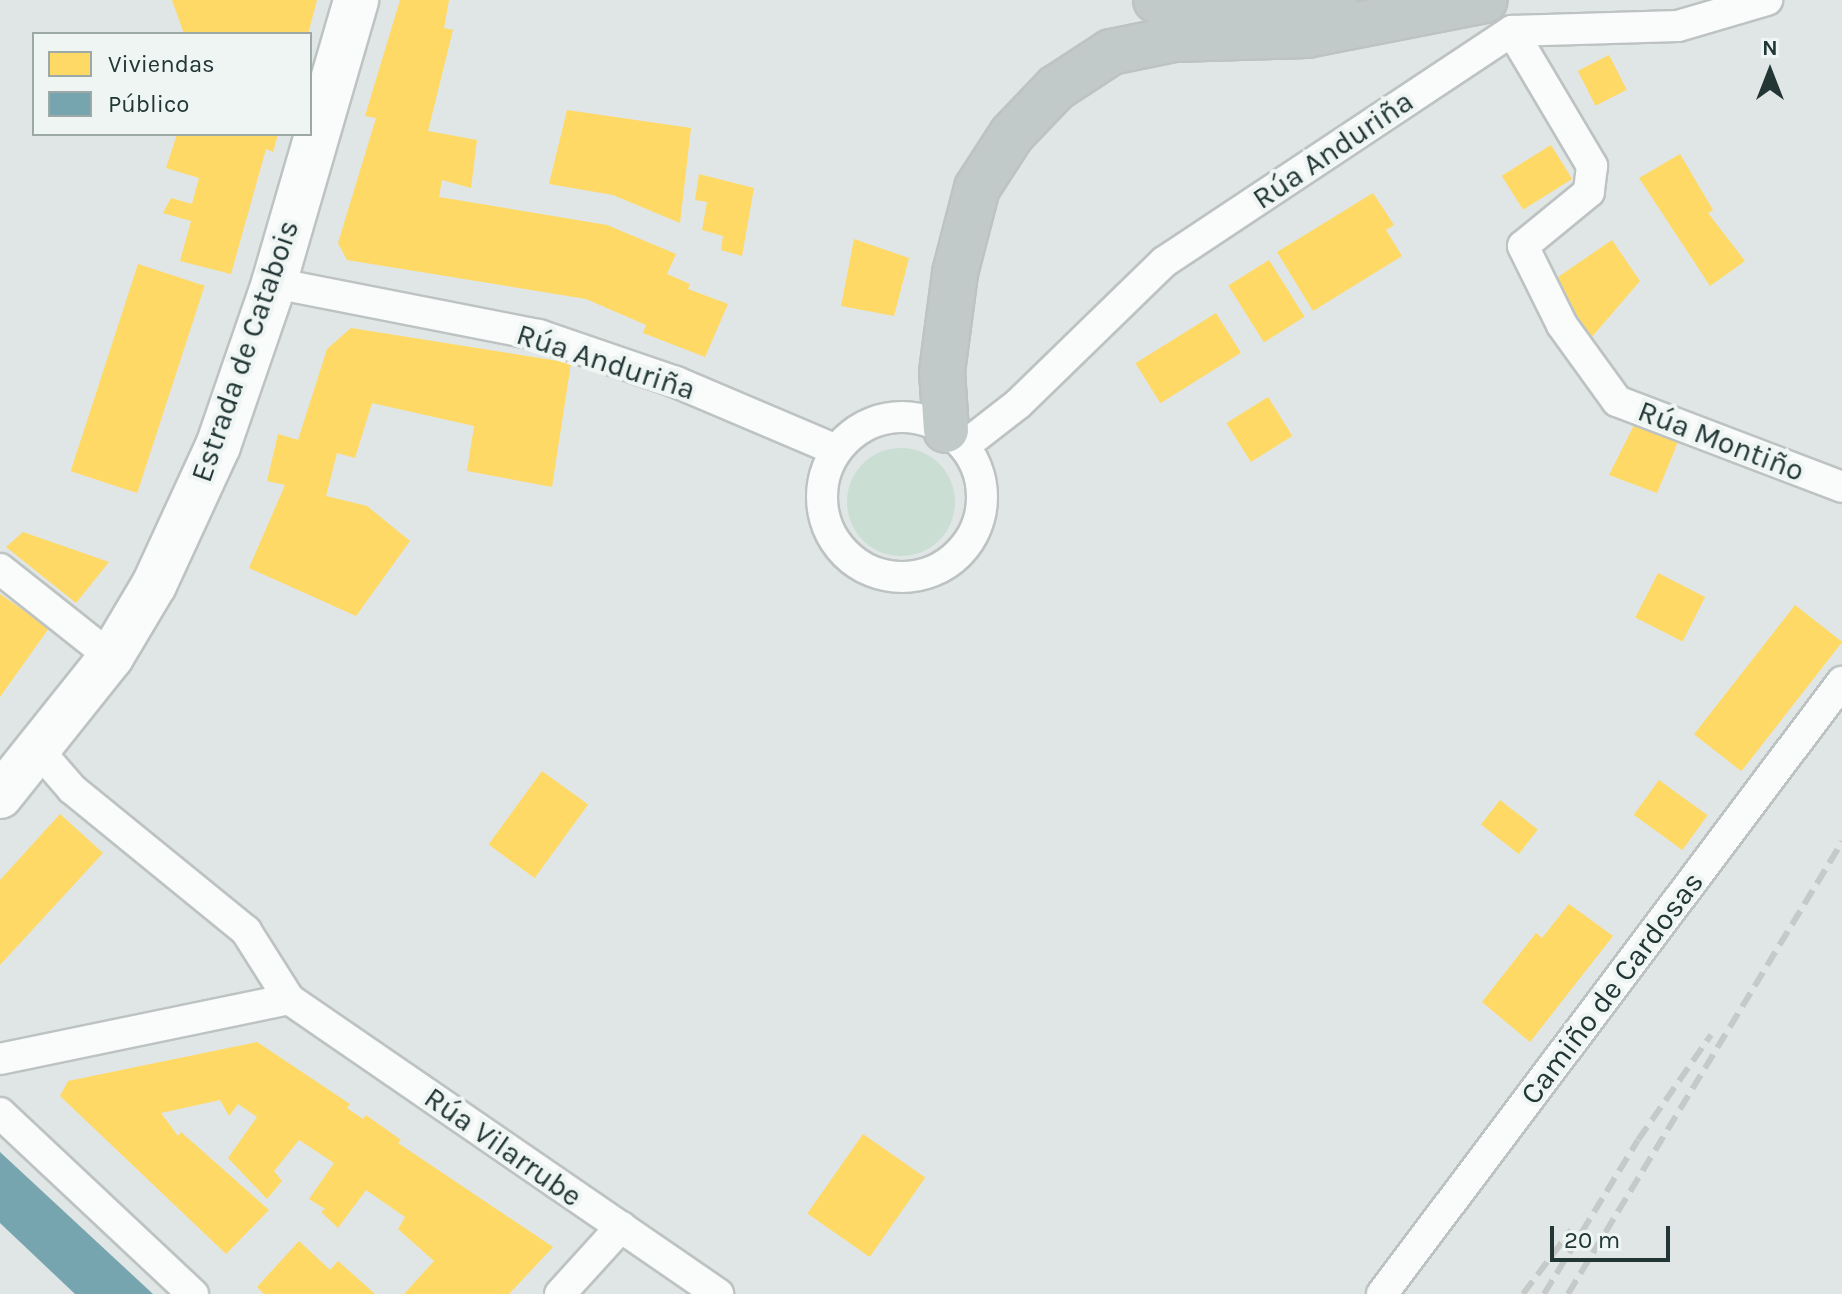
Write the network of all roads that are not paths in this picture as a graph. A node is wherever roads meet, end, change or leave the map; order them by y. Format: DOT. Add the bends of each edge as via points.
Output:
graph roads {
  1 [pos="356,0"];
  2 [pos="1156,0"];
  3 [pos="1335,0"];
  4 [pos="1767,0"];
  5 [pos="1498,16"];
  6 [pos="274,283"];
  7 [pos="955,438"];
  8 [pos="836,450"];
  9 [pos="1842,487"];
  10 [pos="0,569"];
  11 [pos="111,657"];
  12 [pos="1842,682"];
  13 [pos="40,752"];
  14 [pos="0,796"];
  15 [pos="289,999"];
  16 [pos="0,1059"];
  17 [pos="0,1113"];
  18 [pos="621,1227"];
  19 [pos="193,1294"];
  20 [pos="560,1294"];
  21 [pos="718,1294"];
  22 [pos="1382,1294"];
  1 -- 6 [label="main road, Estrada de Catabois"];
  2 -- 3 [label="highway" via="1242,6"];
  4 -- 5 [label="street" via="1678,26"];
  5 -- 7 [label="street, Rúa Anduriña" via="1164,262 1018,404"];
  5 -- 7 [label="highway" via="1307,35 1162,42 1111,52 1056,88 1012,134 977,188 955,273 942,372"];
  5 -- 9 [label="street, Rúa Montiño" via="1592,166 1589,192 1523,246 1562,325 1617,401"];
  6 -- 8 [label="street, Rúa Anduriña" via="539,335 676,382"];
  6 -- 11 [label="main road, Estrada de Catabois" via="218,446 154,585"];
  7 -- 8 [label="street" via="924,419 899,417 853,433"];
  7 -- 8 [label="street" via="977,466 983,493 979,521 946,565 921,575 893,577 866,569 843,553 828,530 821,503 824,475"];
  10 -- 11 [label="street"];
  11 -- 13 [label="main road, Estrada de Catabois"];
  12 -- 22 [label="street, Camiño de Cardosas"];
  13 -- 14 [label="main road, Estrada de Catabois"];
  13 -- 15 [label="street, Rúa Vilarrube" via="72,789 246,931"];
  15 -- 16 [label="street"];
  15 -- 18 [label="street, Rúa Vilarrube"];
  17 -- 19 [label="street"];
  18 -- 20 [label="street"];
  18 -- 21 [label="street, Rúa Vilarrube"];
}
